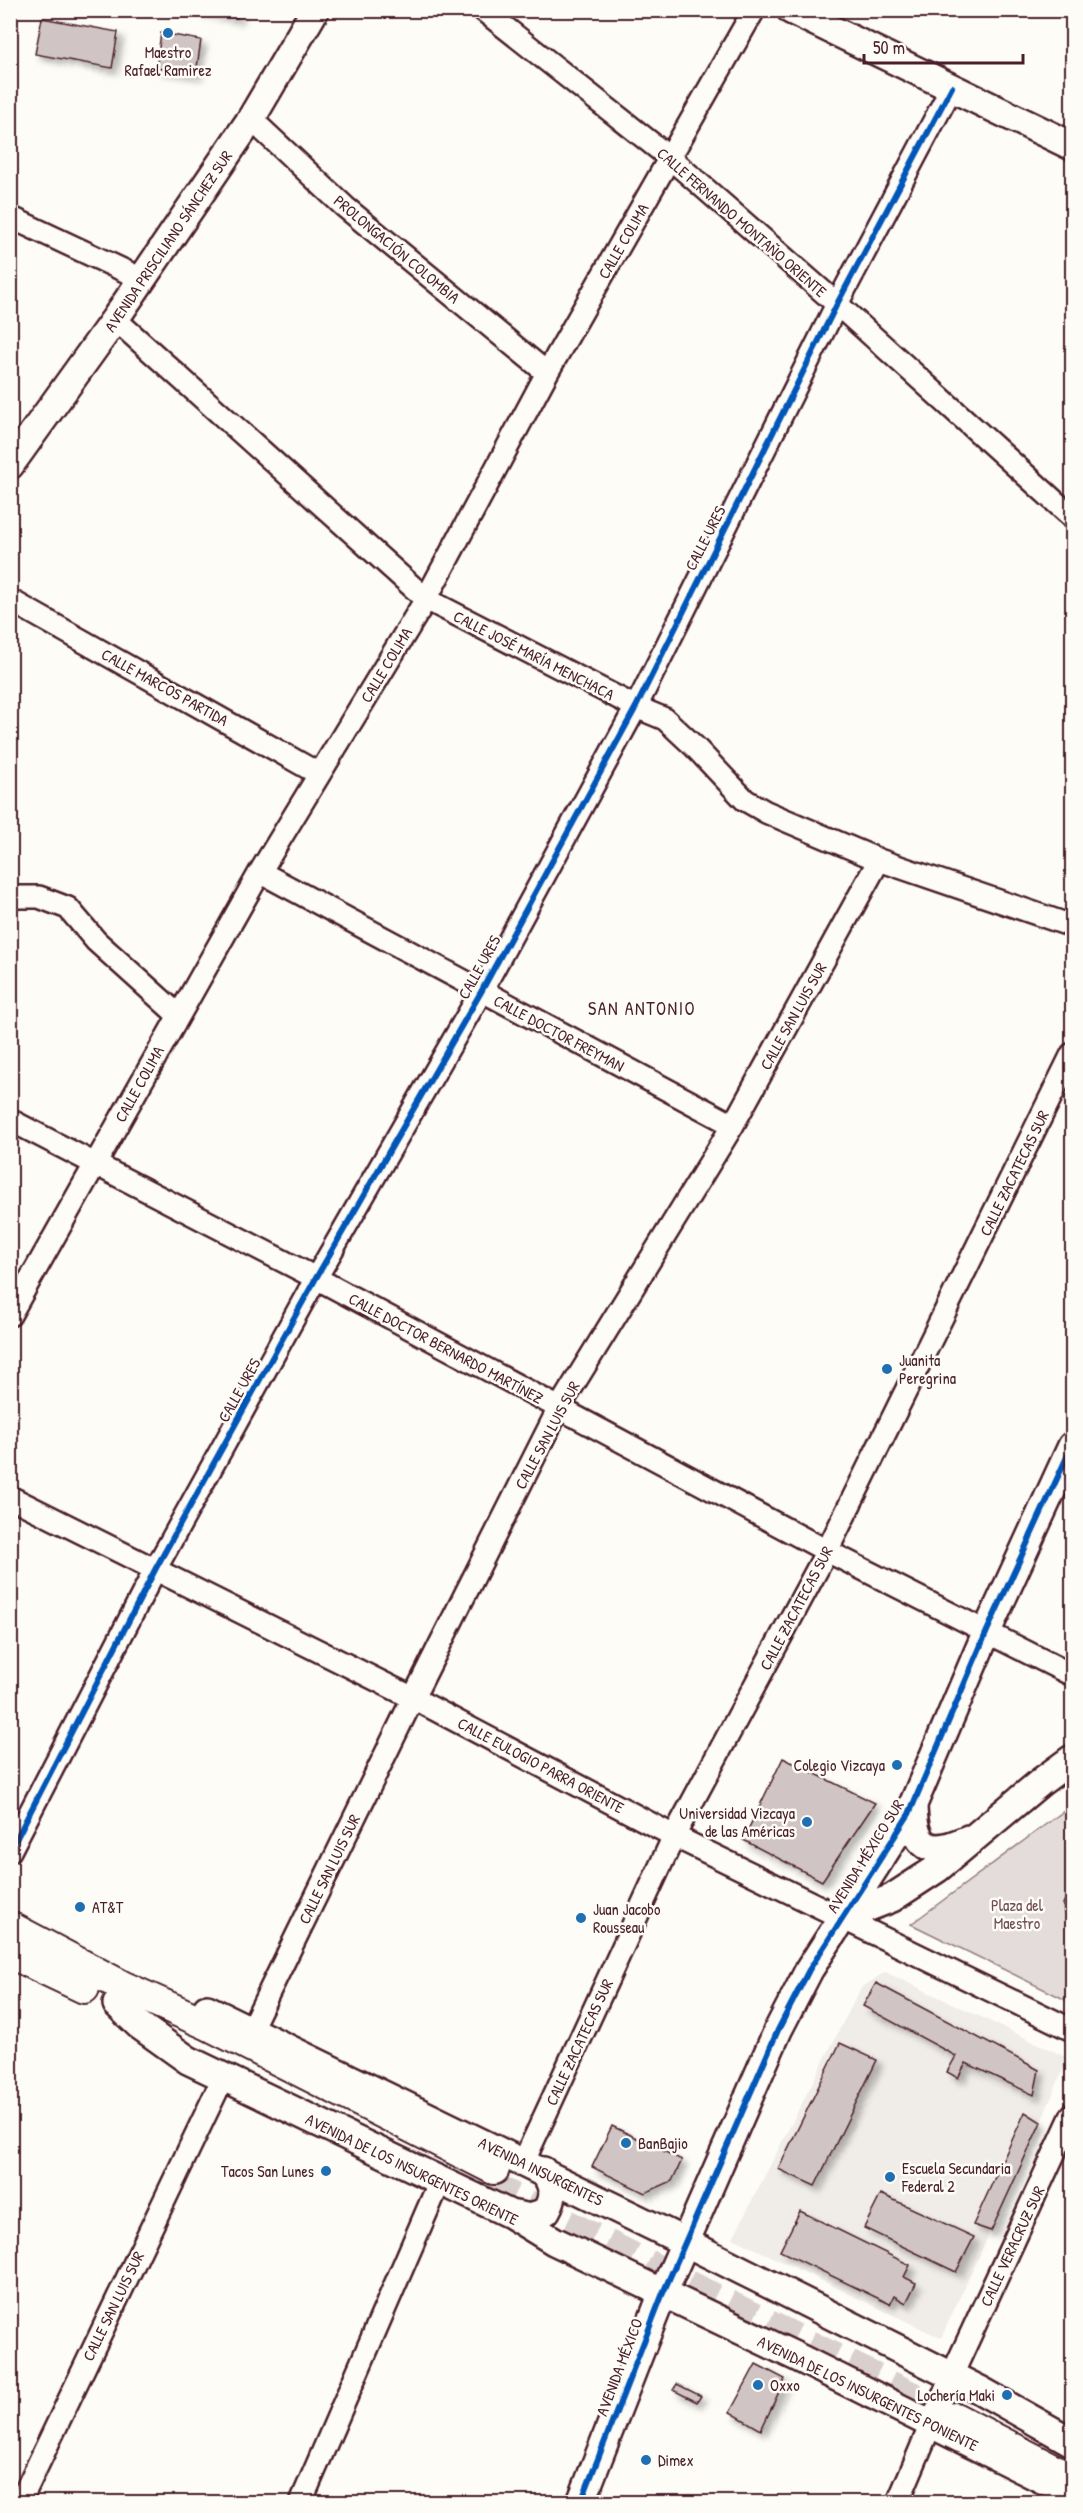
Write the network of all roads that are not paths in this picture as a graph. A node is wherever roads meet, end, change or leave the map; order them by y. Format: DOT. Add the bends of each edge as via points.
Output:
graph roads {
  1 [pos="315,10"];
  2 [pos="483,10"];
  3 [pos="754,10"];
  4 [pos="790,10"];
  5 [pos="952,87"];
  6 [pos="251,119"];
  7 [pos="1072,146"];
  8 [pos="670,158"];
  9 [pos="10,217"];
  10 [pos="142,279"];
  11 [pos="837,304"];
  12 [pos="115,319"];
  13 [pos="547,373"];
  14 [pos="10,465"];
  15 [pos="1072,517"];
  16 [pos="426,599"];
  17 [pos="10,600"];
  18 [pos="636,707"];
  19 [pos="319,774"];
  20 [pos="879,860"];
  21 [pos="260,872"];
  22 [pos="10,897"];
  23 [pos="1072,926"];
  24 [pos="481,992"];
  25 [pos="178,1015"];
  26 [pos="1072,1054"];
  27 [pos="10,1120"];
  28 [pos="733,1125"];
  29 [pos="95,1163"];
  30 [pos="316,1278"];
  31 [pos="10,1315"];
  32 [pos="558,1408"];
  33 [pos="1072,1446"];
  34 [pos="10,1497"];
  35 [pos="827,1551"];
  36 [pos="156,1568"];
  37 [pos="987,1631"];
  38 [pos="1072,1675"];
  39 [pos="412,1698"];
  40 [pos="1072,1759"];
  41 [pos="913,1805"];
  42 [pos="980,1833"];
  43 [pos="674,1836"];
  44 [pos="10,1851"];
  45 [pos="841,1918"];
  46 [pos="10,1927"];
  47 [pos="10,1953"];
  48 [pos="121,1995"];
  49 [pos="251,2029"];
  50 [pos="1072,2031"];
  51 [pos="163,2043"];
  52 [pos="223,2078"];
  53 [pos="1072,2115"];
  54 [pos="512,2172"];
  55 [pos="440,2181"];
  56 [pos="510,2214"];
  57 [pos="685,2242"];
  58 [pos="663,2293"];
  59 [pos="951,2377"];
  60 [pos="950,2416"];
  61 [pos="1072,2442"];
  62 [pos="1072,2463"];
  63 [pos="1072,2479"];
  64 [pos="1072,2494"];
  65 [pos="20,2502"];
  66 [pos="301,2502"];
  67 [pos="581,2502"];
  68 [pos="898,2502"];
  1 -- 6 [label="main road, AVENIDA PRISCILIANO SÁNCHEZ SUR"];
  2 -- 8 [label="street, CALLE FERNANDO MONTAÑO ORIENTE"];
  3 -- 8 [label="street, CALLE COLIMA"];
  4 -- 5 [label="main road"];
  5 -- 7 [label="main road"];
  5 -- 11 [label="street, CALLE URES"];
  6 -- 10 [label="main road, AVENIDA PRISCILIANO SÁNCHEZ SUR"];
  6 -- 13 [label="street, PROLONGACIÓN COLOMBIA" via="345,207"];
  8 -- 11 [label="street, CALLE FERNANDO MONTAÑO ORIENTE"];
  8 -- 13 [label="street, CALLE COLIMA"];
  9 -- 10 [label="street"];
  10 -- 12 [label="main road, AVENIDA PRISCILIANO SÁNCHEZ SUR"];
  11 -- 15 [label="street, CALLE FERNANDO MONTAÑO ORIENTE"];
  11 -- 18 [label="street, CALLE URES"];
  12 -- 14 [label="main road, AVENIDA PRISCILIANO SÁNCHEZ SUR"];
  12 -- 16 [label="street, CALLE JOSÉ MARÍA MENCHACA"];
  13 -- 16 [label="street, CALLE COLIMA"];
  16 -- 18 [label="street, CALLE JOSÉ MARÍA MENCHACA"];
  16 -- 19 [label="street, CALLE COLIMA"];
  17 -- 19 [label="street, CALLE MARCOS PARTIDA"];
  18 -- 20 [label="street, CALLE JOSÉ MARÍA MENCHACA" via="666,719 745,800"];
  18 -- 24 [label="street, CALLE URES"];
  19 -- 21 [label="street, CALLE COLIMA"];
  20 -- 23 [label="street, CALLE JOSÉ MARÍA MENCHACA"];
  20 -- 28 [label="street, CALLE SAN LUIS SUR"];
  21 -- 24 [label="street, CALLE DOCTOR FREYMAN"];
  21 -- 25 [label="street, CALLE COLIMA"];
  22 -- 25 [label="street" via="39,897 68,908 96,941"];
  24 -- 28 [label="street, CALLE DOCTOR FREYMAN"];
  24 -- 30 [label="street, CALLE URES"];
  25 -- 29 [label="street, CALLE COLIMA"];
  26 -- 35 [label="street, CALLE ZACATECAS SUR"];
  27 -- 29 [label="street, CALLE DOCTOR BERNARDO MARTÍNEZ"];
  28 -- 32 [label="street, CALLE SAN LUIS SUR"];
  29 -- 30 [label="street, CALLE DOCTOR BERNARDO MARTÍNEZ"];
  29 -- 31 [label="street, CALLE COLIMA"];
  30 -- 32 [label="street, CALLE DOCTOR BERNARDO MARTÍNEZ"];
  30 -- 36 [label="street, CALLE URES"];
  32 -- 35 [label="street, CALLE DOCTOR BERNARDO MARTÍNEZ"];
  32 -- 39 [label="street, CALLE SAN LUIS SUR"];
  33 -- 37 [label="main road, AVENIDA MÉXICO SUR"];
  34 -- 36 [label="street, CALLE EULOGIO PARRA ORIENTE"];
  35 -- 37 [label="street, CALLE DOCTOR BERNARDO MARTÍNEZ"];
  35 -- 43 [label="street, CALLE ZACATECAS SUR"];
  36 -- 39 [label="street, CALLE EULOGIO PARRA ORIENTE"];
  36 -- 44 [label="street, CALLE URES"];
  37 -- 38 [label="street, CALLE DOCTOR BERNARDO MARTÍNEZ"];
  37 -- 41 [label="main road, AVENIDA MÉXICO SUR"];
  39 -- 43 [label="street, CALLE EULOGIO PARRA ORIENTE"];
  39 -- 49 [label="street, CALLE SAN LUIS SUR"];
  40 -- 42 [label="main road"];
  41 -- 42 [label="main road" via="917,1836 929,1846 957,1844"];
  41 -- 45 [label="main road, AVENIDA MÉXICO SUR"];
  42 -- 45 [label="main road" via="938,1868 892,1898"];
  43 -- 45 [label="street, CALLE EULOGIO PARRA ORIENTE"];
  43 -- 54 [label="street, CALLE ZACATECAS SUR"];
  45 -- 50 [label="street, CALLE EULOGIO PARRA ORIENTE"];
  45 -- 57 [label="main road, AVENIDA MÉXICO SUR" via="778,2030"];
  46 -- 48 [label="highway, AVENIDA INSURGENTES"];
  47 -- 48 [label="highway, AVENIDA INSURGENTES"];
  48 -- 49 [label="main road, AVENIDA INSURGENTES" via="147,1989 190,2001"];
  48 -- 51 [label="main road, AVENIDA INSURGENTES" via="139,2025"];
  48 -- 54 [label="highway, AVENIDA INSURGENTES"];
  49 -- 54 [label="main road, AVENIDA INSURGENTES"];
  51 -- 52 [label="main road, AVENIDA DE LOS INSURGENTES ORIENTE"];
  52 -- 55 [label="main road, AVENIDA DE LOS INSURGENTES ORIENTE"];
  52 -- 65 [label="street, CALLE SAN LUIS SUR"];
  53 -- 59 [label="street, CALLE VERACRUZ SUR"];
  54 -- 56 [label="main road" via="550,2180 553,2196 546,2211 531,2218"];
  54 -- 57 [label="main road, AVENIDA INSURGENTES"];
  55 -- 56 [label="main road, AVENIDA DE LOS INSURGENTES ORIENTE"];
  55 -- 66 [label="street"];
  56 -- 58 [label="main road, AVENIDA DE LOS INSURGENTES ORIENTE" via="554,2241"];
  57 -- 58 [label="main road, AVENIDA MÉXICO"];
  57 -- 59 [label="main road, AVENIDA INSURGENTES"];
  58 -- 60 [label="main road, AVENIDA DE LOS INSURGENTES PONIENTE"];
  58 -- 67 [label="main road, AVENIDA MÉXICO"];
  59 -- 60 [label="street, CALLE VERACRUZ SUR"];
  59 -- 61 [label="main road"];
  60 -- 62 [label="highway"];
  60 -- 63 [label="highway, AVENIDA DE LOS INSURGENTES PONIENTE"];
  60 -- 64 [label="main road, AVENIDA DE LOS INSURGENTES PONIENTE"];
  60 -- 68 [label="street"];
}
